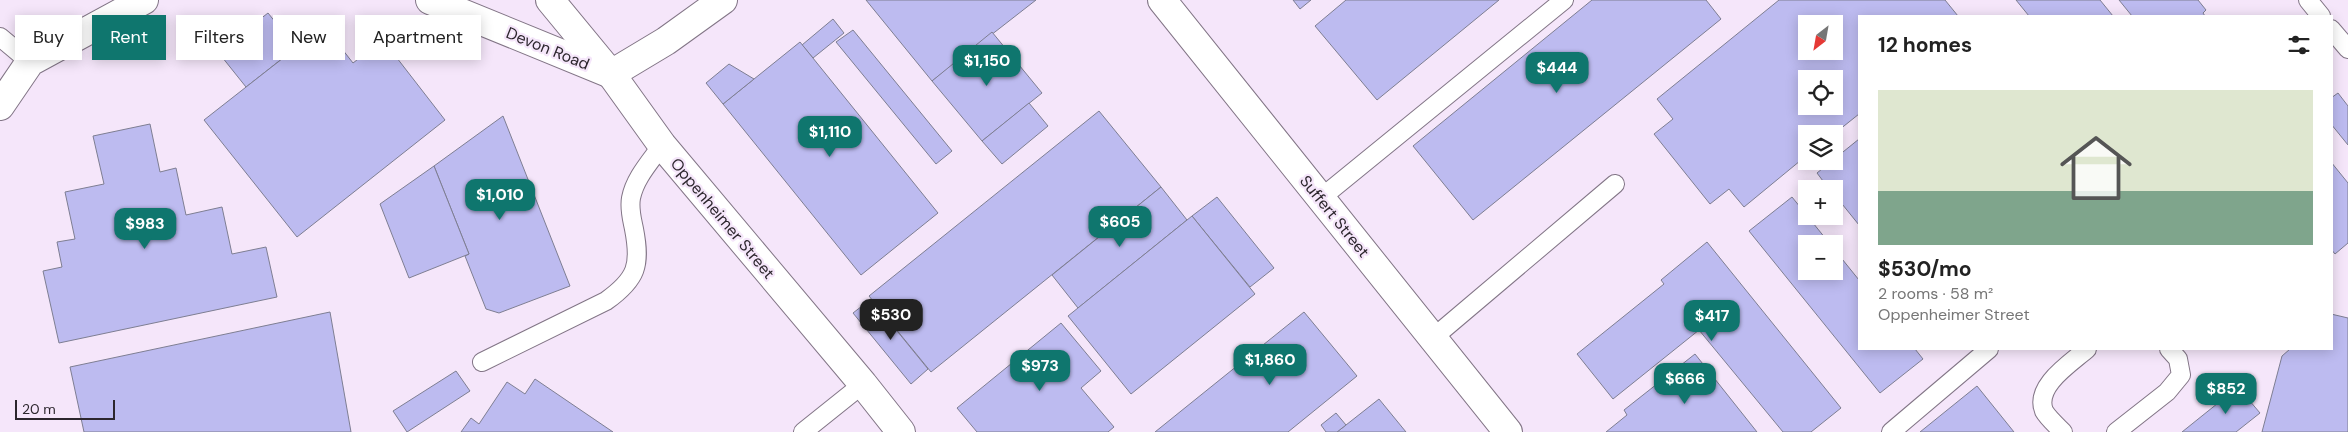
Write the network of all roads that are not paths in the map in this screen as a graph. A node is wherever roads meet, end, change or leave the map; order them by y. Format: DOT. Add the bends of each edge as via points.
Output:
graph roads {
  1 [pos="144,0"];
  2 [pos="430,0"];
  3 [pos="550,0"];
  4 [pos="723,0"];
  5 [pos="1162,0"];
  6 [pos="1564,0"];
  7 [pos="2308,0"];
  8 [pos="2320,15"];
  9 [pos="2333,31"];
  10 [pos="0,34"];
  11 [pos="2348,49"];
  12 [pos="30,62"];
  13 [pos="610,74"];
  14 [pos="0,106"];
  15 [pos="662,145"];
  16 [pos="1615,184"];
  17 [pos="1321,198"];
  18 [pos="1433,338"];
  19 [pos="1988,350"];
  20 [pos="2086,350"];
  21 [pos="2170,350"];
  22 [pos="482,362"];
  23 [pos="863,384"];
  24 [pos="803,432"];
  25 [pos="901,432"];
  26 [pos="1508,432"];
  27 [pos="1891,432"];
  28 [pos="2062,432"];
  29 [pos="2116,432"];
  1 -- 12 [label="street"];
  2 -- 13 [label="street, Devon Road"];
  3 -- 13 [label="street, Oppenheimer Street"];
  4 -- 13 [label="street" via="666,41"];
  5 -- 17 [label="street, Suffert Street"];
  6 -- 17 [label="lane"];
  7 -- 8 [label="lane"];
  9 -- 11 [label="lane"];
  10 -- 12 [label="lane"];
  12 -- 14 [label="street"];
  13 -- 15 [label="street, Oppenheimer Street"];
  15 -- 22 [label="lane" via="637,180 631,198 630,212 638,252 630,279 622,290"];
  15 -- 23 [label="street, Oppenheimer Street"];
  16 -- 18 [label="lane"];
  17 -- 18 [label="street, Suffert Street"];
  18 -- 26 [label="street, Suffert Street"];
  19 -- 27 [label="lane"];
  20 -- 28 [label="lane" via="2047,385 2042,399 2044,411"];
  21 -- 29 [label="lane" via="2178,359 2180,375 2167,392"];
  23 -- 24 [label="lane"];
  23 -- 25 [label="street, Oppenheimer Street"];
}
